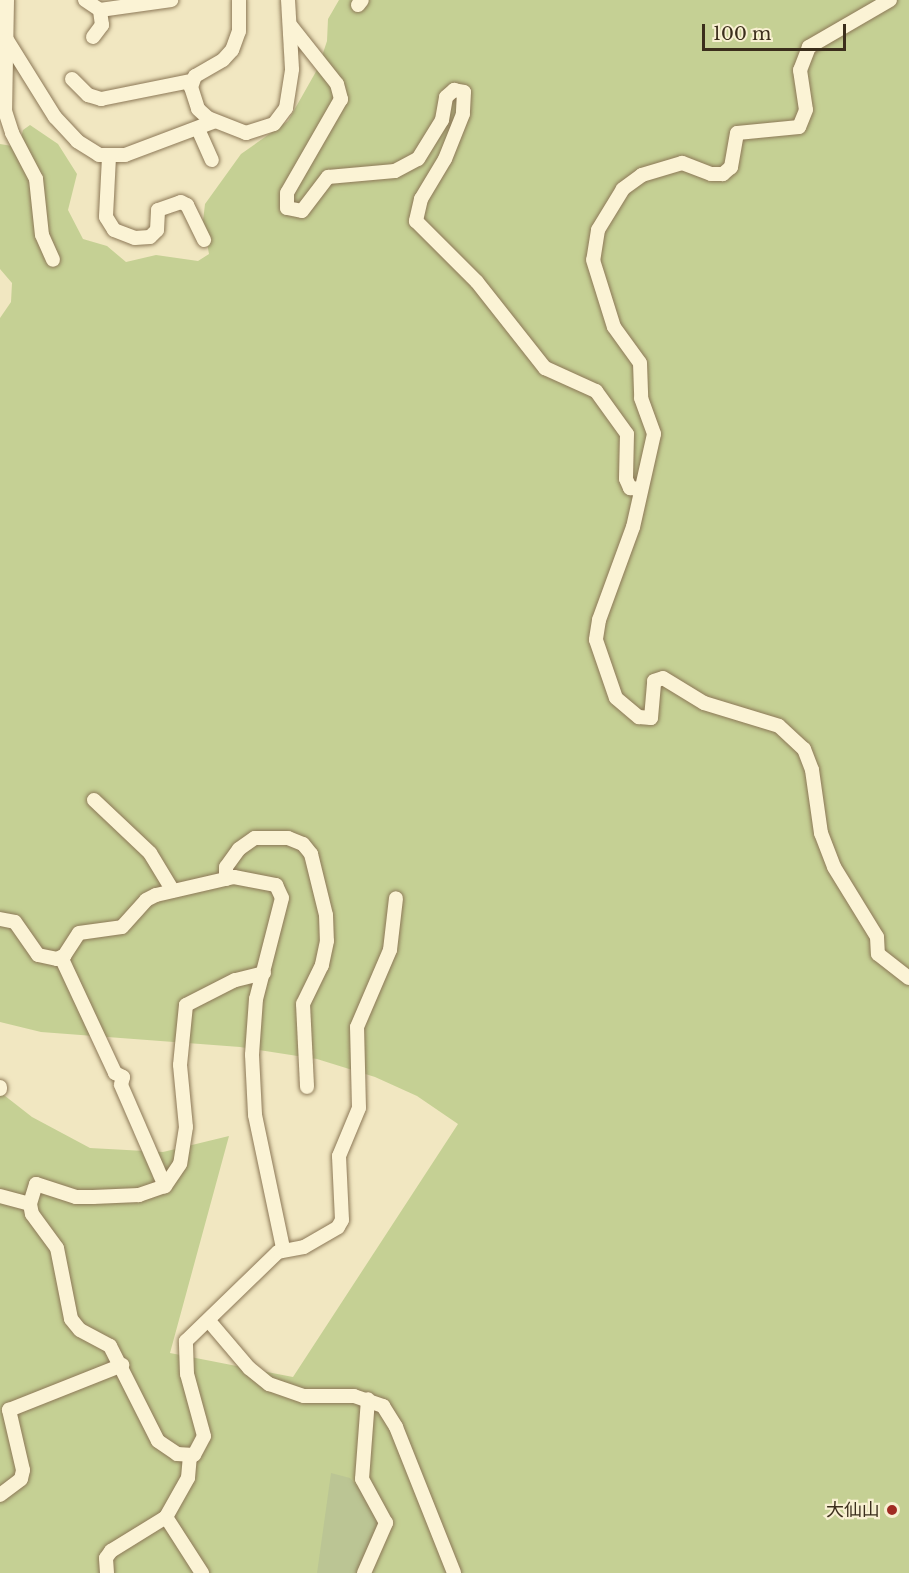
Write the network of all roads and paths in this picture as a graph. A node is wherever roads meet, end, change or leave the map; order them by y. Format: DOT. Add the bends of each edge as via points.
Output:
graph roads {
  1 [pos="7,0"];
  2 [pos="85,0"];
  3 [pos="171,0"];
  4 [pos="239,0"];
  5 [pos="288,0"];
  6 [pos="890,0"];
  7 [pos="154,2"];
  8 [pos="100,10"];
  9 [pos="291,26"];
  10 [pos="93,37"];
  11 [pos="8,40"];
  12 [pos="72,79"];
  13 [pos="191,81"];
  14 [pos="213,122"];
  15 [pos="198,129"];
  16 [pos="109,157"];
  17 [pos="212,160"];
  18 [pos="204,240"];
  19 [pos="53,260"];
  20 [pos="640,489"];
  21 [pos="94,800"];
  22 [pos="226,879"];
  23 [pos="173,891"];
  24 [pos="396,898"];
  25 [pos="0,919"];
  26 [pos="61,957"];
  27 [pos="264,973"];
  28 [pos="909,978"];
  29 [pos="308,1087"];
  30 [pos="165,1186"];
  31 [pos="0,1196"];
  32 [pos="30,1204"];
  33 [pos="283,1248"];
  34 [pos="209,1321"];
  35 [pos="122,1365"];
  36 [pos="368,1399"];
  37 [pos="190,1456"];
  38 [pos="0,1495"];
  39 [pos="166,1517"];
  40 [pos="107,1573"];
  41 [pos="202,1573"];
  42 [pos="364,1573"];
  43 [pos="454,1573"];
  1 -- 11 [label="street"];
  2 -- 8 [label="street"];
  3 -- 7 [label="street"];
  4 -- 13 [label="street" via="239,31 232,50"];
  5 -- 9 [label="street"];
  6 -- 20 [label="street" via="809,47 800,70 806,110 799,127 737,133 731,167 723,174 711,174 682,163 642,175 623,189 601,224 592,250 593,260 614,327 640,363 641,398 654,434"];
  7 -- 8 [label="street"];
  8 -- 10 [label="street" via="102,25"];
  9 -- 14 [label="street" via="292,76 281,118 263,129 246,133"];
  9 -- 20 [label="street" via="338,84 341,99 287,194 287,208 302,211 328,177 395,171 418,159 442,120 446,97 454,90 464,92 463,114 446,159 421,199 416,221 477,282 545,368 596,391 627,434 626,479 630,488"];
  11 -- 16 [label="street" via="38,93 66,130 91,151"];
  11 -- 19 [label="street" via="5,111 36,179 42,235"];
  12 -- 13 [label="street" via="88,95 101,99"];
  13 -- 14 [label="street" via="198,109"];
  14 -- 15 [label="street"];
  15 -- 16 [label="street"];
  15 -- 17 [label="street"];
  16 -- 18 [label="street" via="106,217 114,230 135,238 150,237 157,230 158,210 181,202 187,205"];
  20 -- 28 [label="street" via="633,527 596,630 602,663 616,698 633,714 651,718 654,681 663,678 704,703 767,721 790,735 804,749 812,767 818,819 834,867 877,937 878,954"];
  21 -- 23 [label="street" via="150,854"];
  22 -- 23 [label="street"];
  22 -- 27 [label="street" via="257,880 276,885 281,891 278,921"];
  22 -- 29 [label="street" via="226,867 239,849 255,838 288,838 303,844 311,854 326,915 327,941 322,965 303,1004"];
  23 -- 26 [label="street" via="146,900 122,927 79,933"];
  24 -- 33 [label="street" via="390,950 357,1027 359,1108 339,1156 342,1220 338,1227 304,1247"];
  25 -- 26 [label="street" via="15,922 38,955"];
  26 -- 30 [label="street"];
  27 -- 30 [label="street" via="235,980 186,1005 180,1065 186,1127 180,1164"];
  27 -- 33 [label="street" via="252,1032 253,1100"];
  30 -- 32 [label="street" via="140,1195 76,1197 36,1184"];
  31 -- 32 [label="street"];
  32 -- 35 [label="street" via="32,1214 57,1248 71,1319 80,1330 110,1346"];
  33 -- 34 [label="street"];
  34 -- 36 [label="street" via="243,1362 269,1384 304,1396"];
  34 -- 37 [label="street" via="192,1334 184,1348 192,1394 204,1428 197,1453"];
  35 -- 37 [label="street" via="162,1447"];
  35 -- 38 [label="street" via="9,1410 23,1470 21,1479"];
  36 -- 42 [label="street" via="362,1479 386,1523"];
  36 -- 43 [label="street" via="382,1406 396,1427"];
  37 -- 39 [label="street" via="188,1478"];
  39 -- 40 [label="street" via="111,1551 106,1558"];
  39 -- 41 [label="street"];
}
